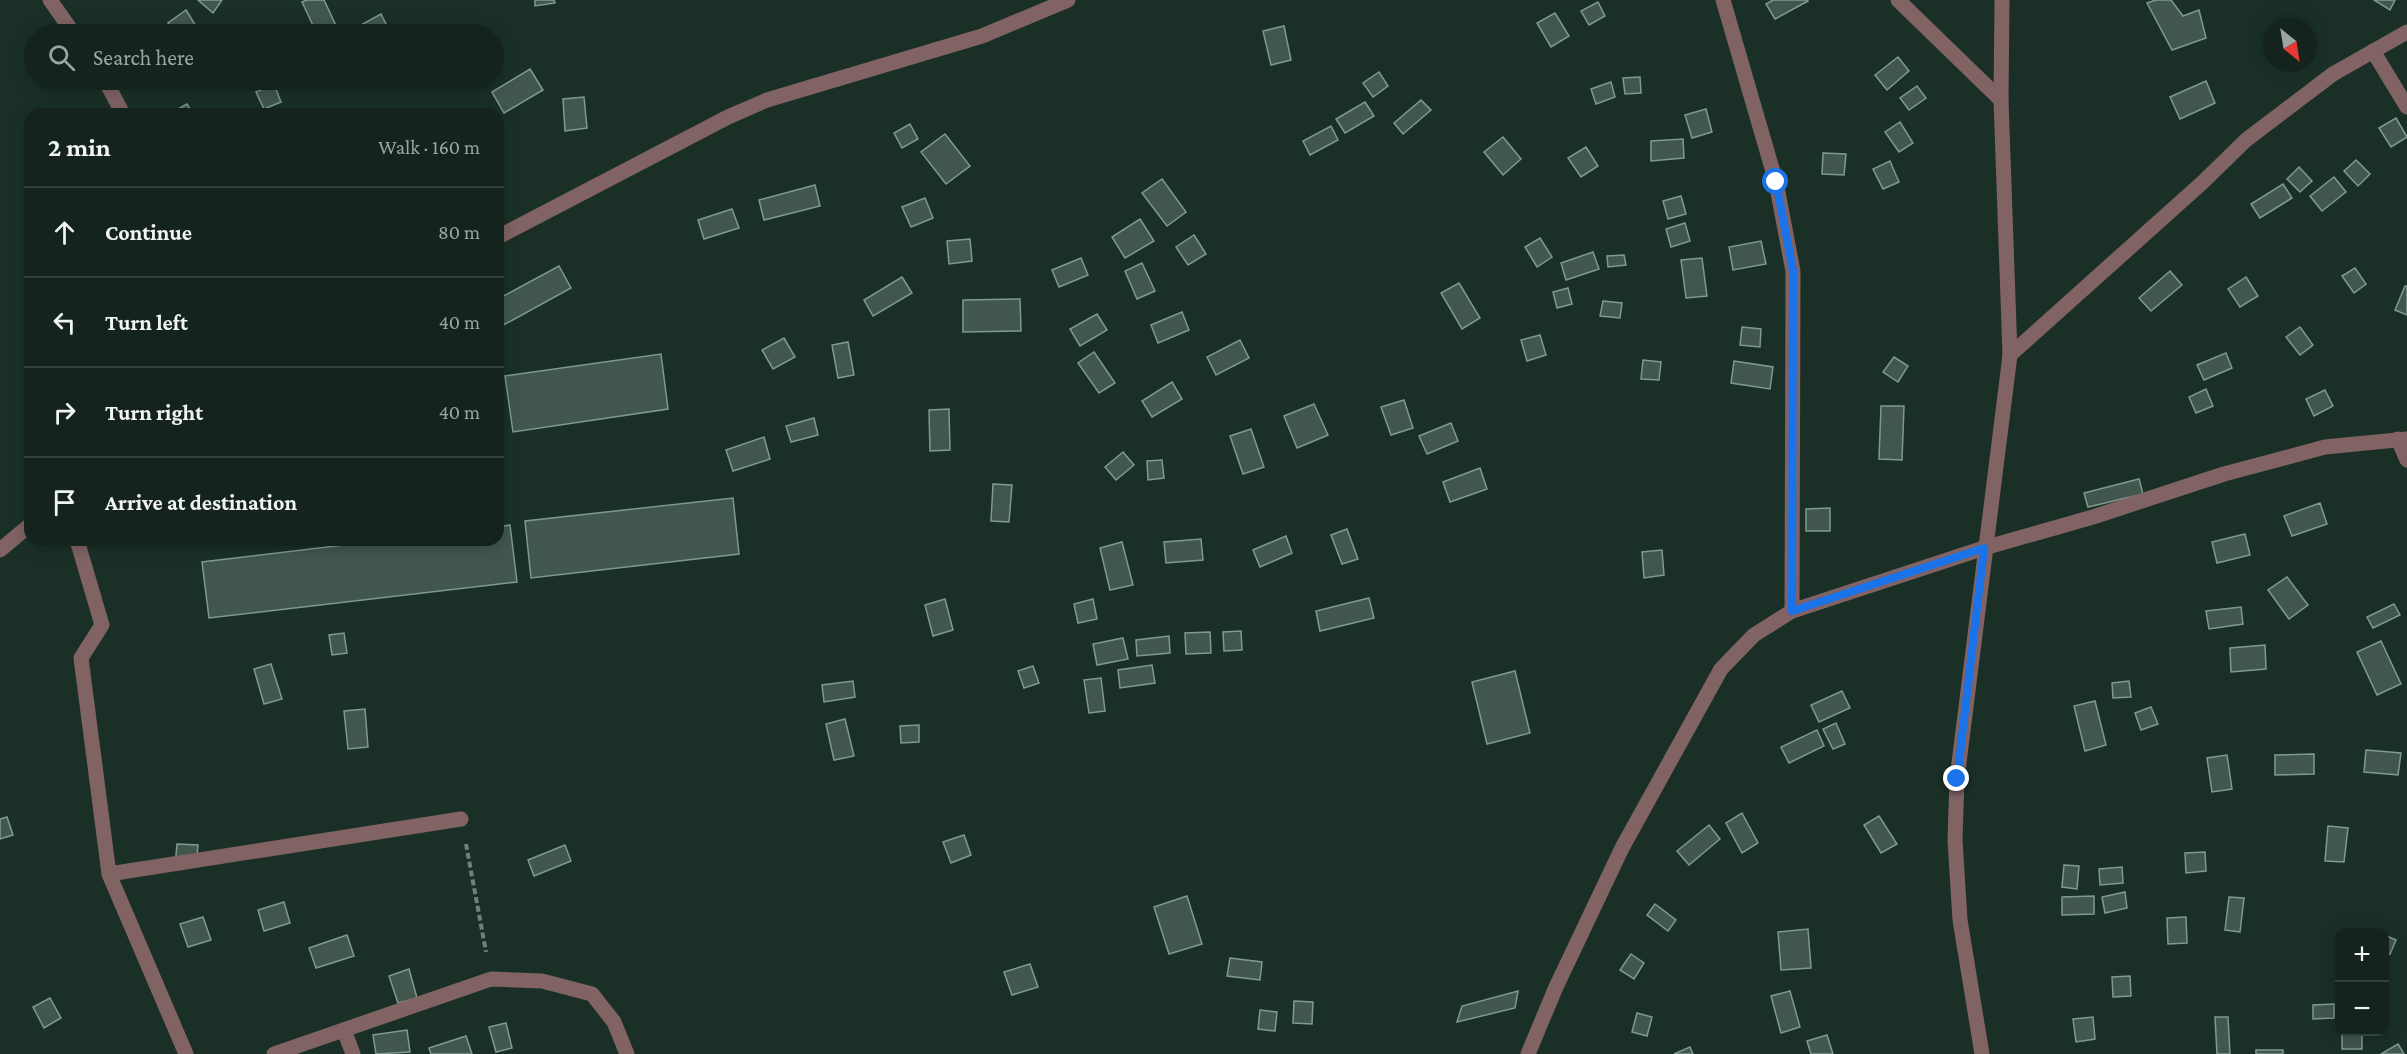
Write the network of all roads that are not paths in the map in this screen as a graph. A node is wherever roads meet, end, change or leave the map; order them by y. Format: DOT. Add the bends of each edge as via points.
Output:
graph roads {
  1 [pos="50,0"];
  2 [pos="1068,0"];
  3 [pos="1723,0"];
  4 [pos="1898,0"];
  5 [pos="2002,0"];
  6 [pos="67,24"];
  7 [pos="2407,32"];
  8 [pos="2373,51"];
  9 [pos="110,90"];
  10 [pos="2001,100"];
  11 [pos="2407,107"];
  12 [pos="120,108"];
  13 [pos="504,234"];
  14 [pos="2010,355"];
  15 [pos="2402,439"];
  16 [pos="2407,460"];
  17 [pos="24,530"];
  18 [pos="79,546"];
  19 [pos="1984,548"];
  20 [pos="0,550"];
  21 [pos="1792,611"];
  22 [pos="461,819"];
  23 [pos="109,874"];
  24 [pos="344,1030"];
  25 [pos="186,1054"];
  26 [pos="274,1054"];
  27 [pos="353,1054"];
  28 [pos="627,1054"];
  29 [pos="1528,1054"];
  30 [pos="1982,1054"];
  1 -- 6 [label="street"];
  2 -- 13 [label="street" via="982,36 767,100"];
  3 -- 21 [label="street" via="1776,182 1793,271"];
  4 -- 10 [label="street"];
  5 -- 10 [label="street"];
  7 -- 8 [label="street"];
  8 -- 11 [label="street"];
  8 -- 14 [label="street" via="2333,74 2246,140"];
  9 -- 12 [label="street"];
  10 -- 14 [label="street"];
  14 -- 19 [label="street"];
  15 -- 16 [label="street"];
  15 -- 19 [label="street" via="2325,447"];
  17 -- 20 [label="street"];
  18 -- 23 [label="street" via="102,625 81,658"];
  19 -- 21 [label="street"];
  19 -- 30 [label="street" via="1957,779 1955,840 1960,920"];
  21 -- 29 [label="street" via="1754,635 1721,669 1622,848"];
  22 -- 23 [label="street"];
  23 -- 25 [label="street"];
  24 -- 26 [label="street"];
  24 -- 27 [label="street"];
  24 -- 28 [label="street" via="492,979 542,981 592,994 614,1022"];
}
